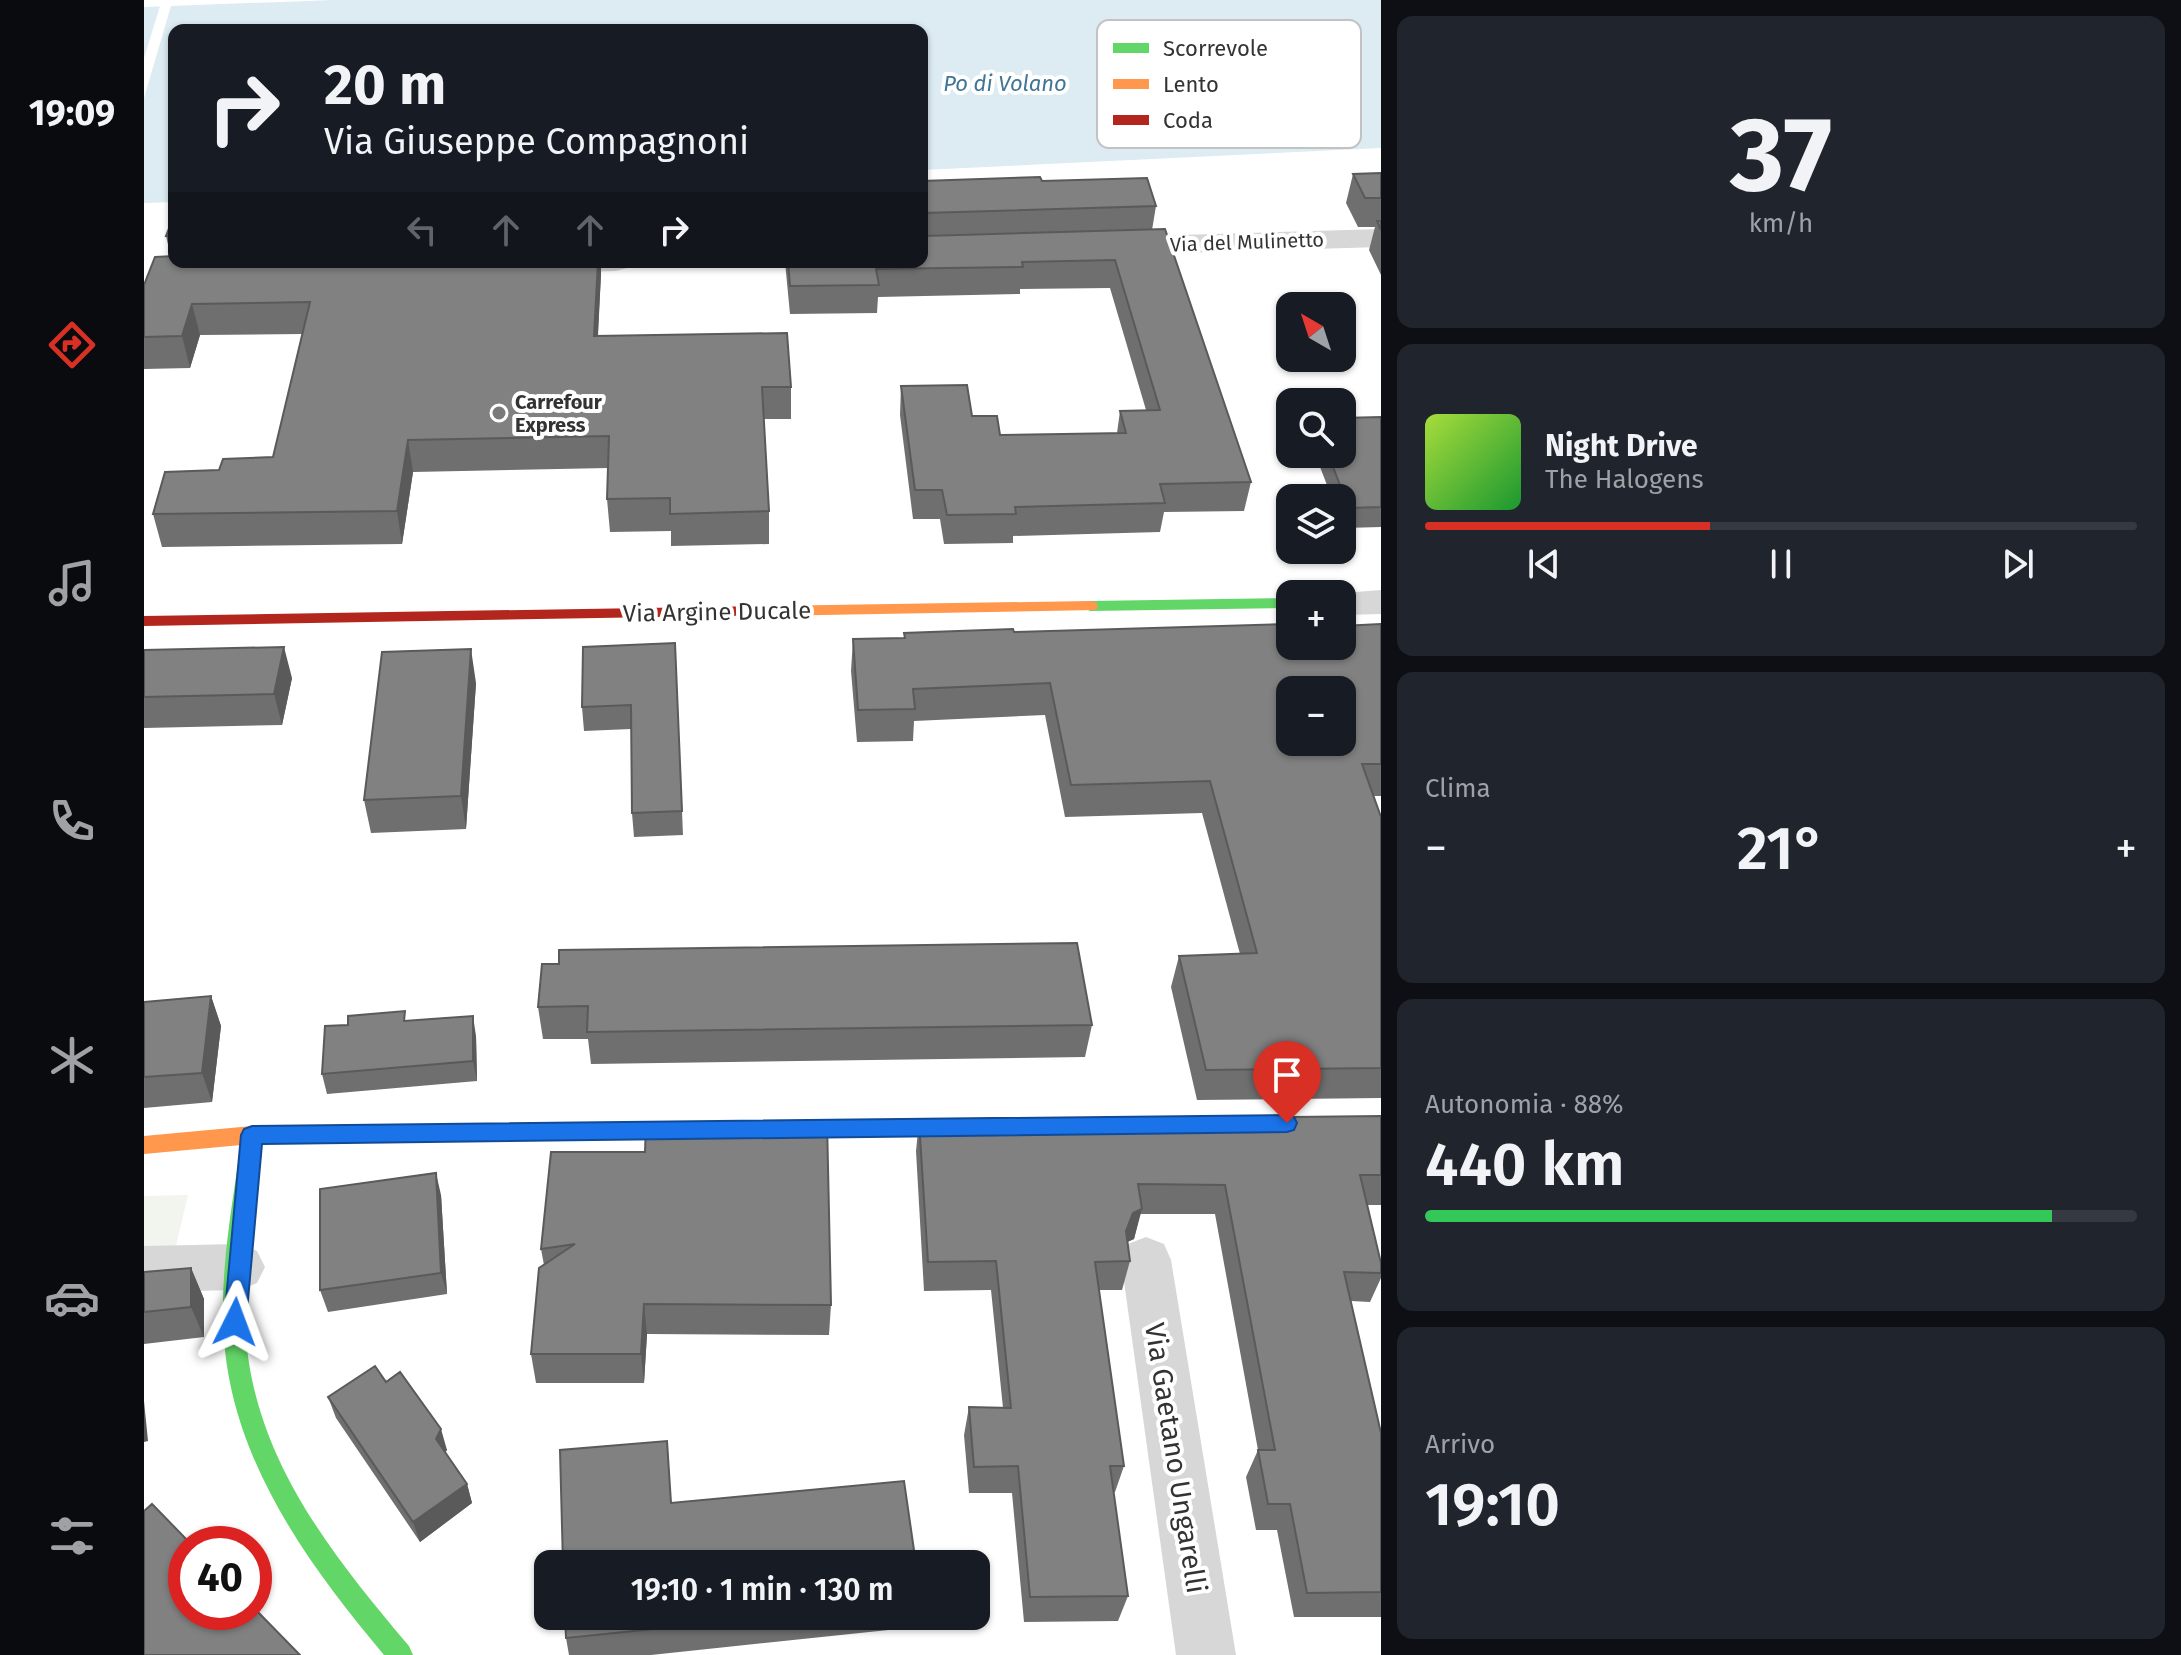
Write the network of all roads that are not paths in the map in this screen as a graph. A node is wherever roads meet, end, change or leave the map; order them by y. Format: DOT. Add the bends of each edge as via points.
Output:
graph roads {
  1 [pos="1381,238"];
  2 [pos="1080,247"];
  3 [pos="1381,602"];
  4 [pos="1276,603"];
  5 [pos="1356,603"];
  6 [pos="144,621"];
  7 [pos="999,1127"];
  8 [pos="252,1135"];
  9 [pos="144,1145"];
  10 [pos="1146,1260"];
  11 [pos="239,1267"];
  12 [pos="144,1269"];
  13 [pos="400,1655"];
  14 [pos="1206,1655"];
  1 -- 2 [label="street, Via del Mulinetto"];
  3 -- 5 [label="street"];
  4 -- 6 [label="street, Via Argine Ducale"];
  7 -- 8 [label="street"];
  8 -- 9 [label="street"];
  8 -- 11 [label="street"];
  10 -- 14 [label="street, Via Gaetano Ungarelli"];
  11 -- 12 [label="street"];
  11 -- 13 [label="street" via="239,1372 269,1469 321,1558"];
}
